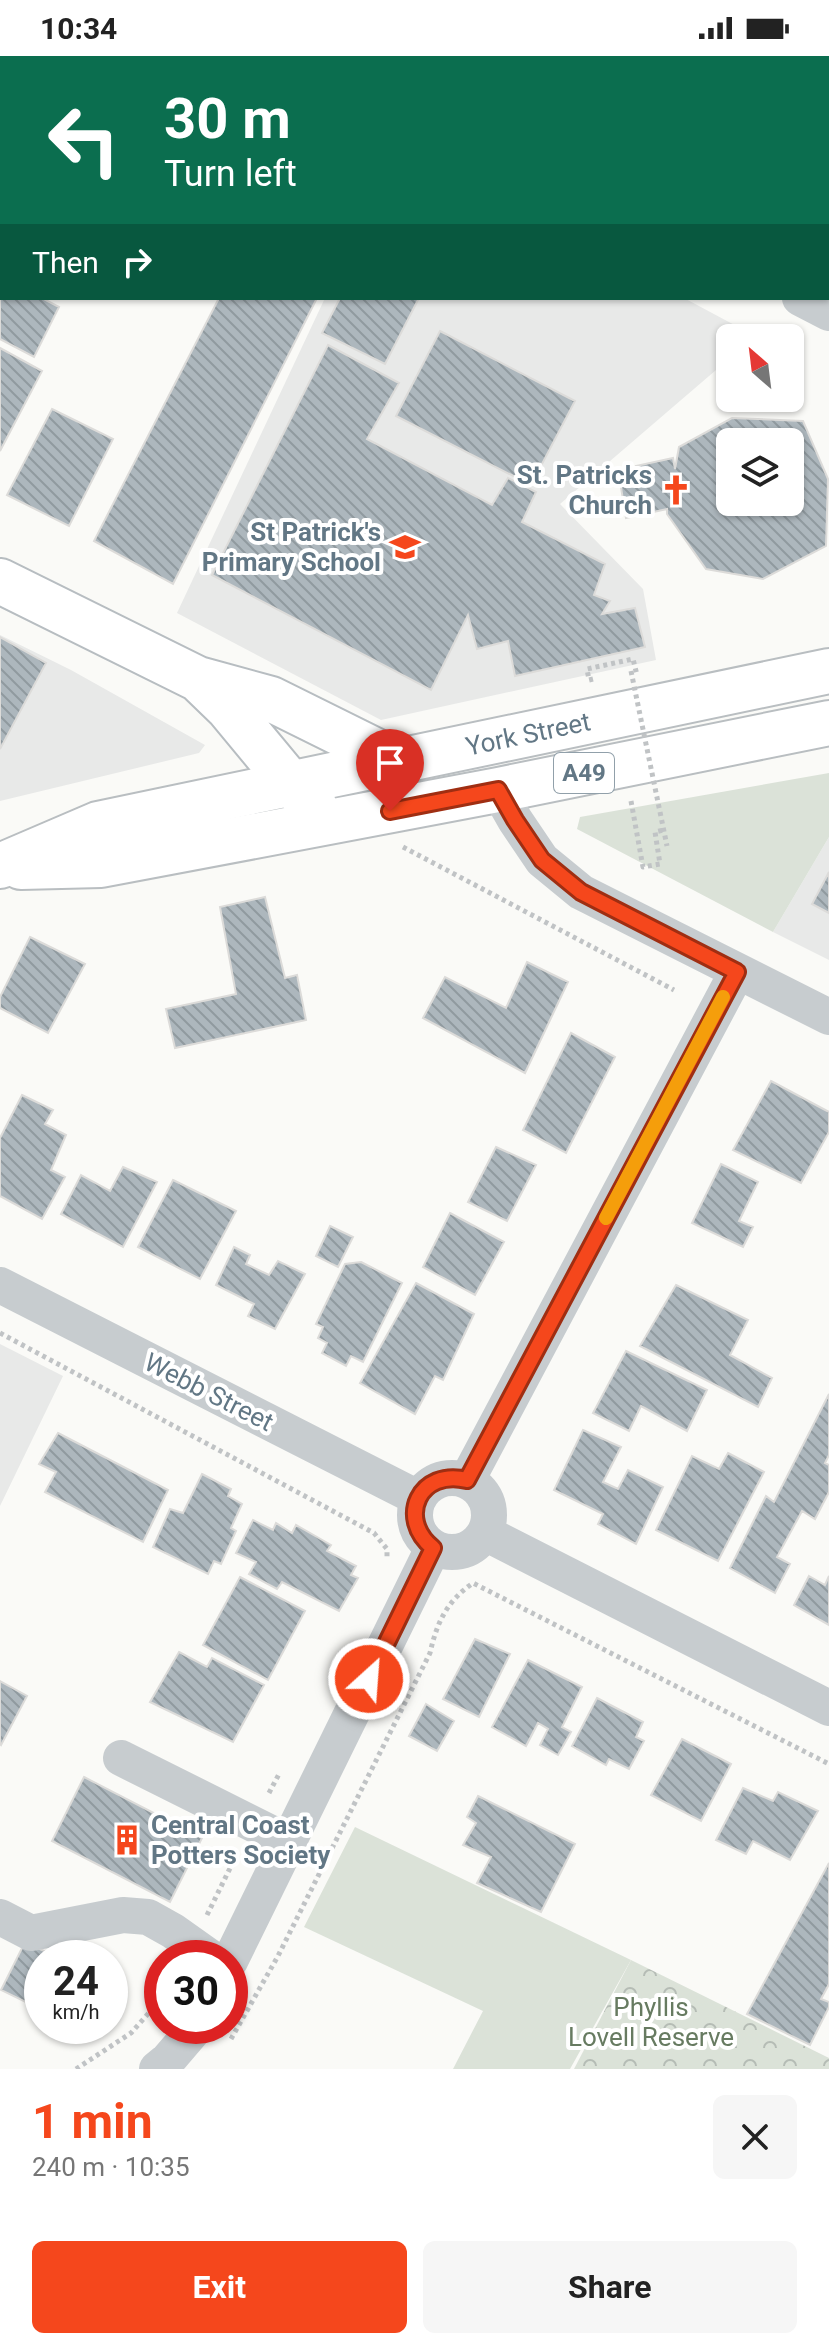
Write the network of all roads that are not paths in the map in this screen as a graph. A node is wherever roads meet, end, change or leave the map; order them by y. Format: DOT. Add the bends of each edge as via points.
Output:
graph roads {
  1 [pos="804,300"];
  2 [pos="829,313"];
  3 [pos="0,581"];
  4 [pos="829,671"];
  5 [pos="198,679"];
  6 [pos="829,723"];
  7 [pos="396,761"];
  8 [pos="291,784"];
  9 [pos="498,790"];
  10 [pos="338,821"];
  11 [pos="0,867"];
  12 [pos="737,972"];
  13 [pos="829,1017"];
  14 [pos="0,1285"];
  15 [pos="467,1480"];
  16 [pos="418,1498"];
  17 [pos="485,1533"];
  18 [pos="433,1548"];
  19 [pos="829,1708"];
  20 [pos="121,1758"];
  21 [pos="289,1842"];
  22 [pos="0,1917"];
  23 [pos="186,1940"];
  24 [pos="240,1940"];
  25 [pos="182,2044"];
  26 [pos="157,2069"];
  1 -- 2 [label="street"];
  3 -- 5 [label="main road"];
  4 -- 7 [label="main road, York Street / A49"];
  5 -- 7 [label="main road" via="271,699"];
  5 -- 8 [label="main road"];
  6 -- 9 [label="main road, York Street / A49"];
  7 -- 8 [label="main road, York Street / A49"];
  8 -- 10 [label="main road"];
  8 -- 11 [label="main road, York Street / A49" via="98,824"];
  9 -- 10 [label="main road, York Street / A49"];
  9 -- 12 [label="street" via="542,860 581,892"];
  10 -- 11 [label="main road, York Street / A49" via="101,865"];
  12 -- 13 [label="street"];
  12 -- 15 [label="street"];
  14 -- 16 [label="street, Webb Street"];
  15 -- 16 [label="street" via="444,1478"];
  15 -- 17 [label="street" via="489,1508"];
  16 -- 18 [label="street" via="418,1531"];
  17 -- 18 [label="street" via="468,1549"];
  17 -- 19 [label="street"];
  18 -- 21 [label="street"];
  20 -- 21 [label="street"];
  21 -- 24 [label="street"];
  22 -- 23 [label="street" via="31,1933 123,1915 148,1917"];
  25 -- 26 [label="street"];
}
